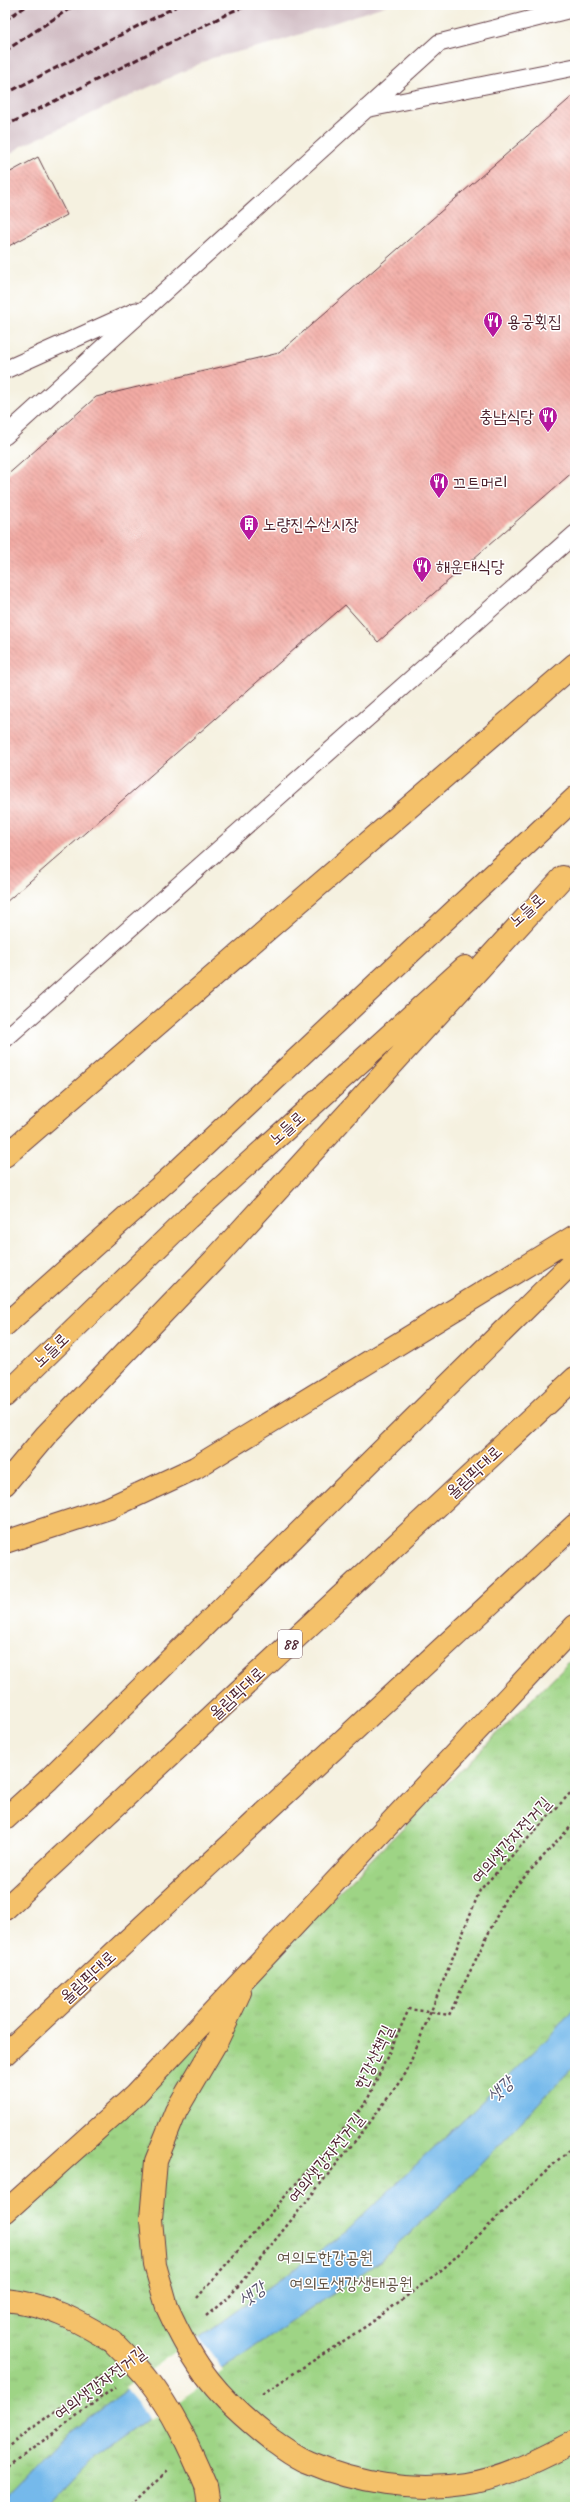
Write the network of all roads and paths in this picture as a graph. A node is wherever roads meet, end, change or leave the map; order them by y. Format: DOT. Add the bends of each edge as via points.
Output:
graph roads {
  1 [pos="575,8"];
  2 [pos="575,67"];
  3 [pos="365,109"];
  4 [pos="151,304"];
  5 [pos="5,370"];
  6 [pos="5,436"];
  7 [pos="575,534"];
  8 [pos="575,664"];
  9 [pos="575,798"];
  10 [pos="569,872"];
  11 [pos="5,1039"];
  12 [pos="5,1156"];
  13 [pos="575,1236"];
  14 [pos="575,1260"];
  15 [pos="5,1325"];
  16 [pos="575,1378"];
  17 [pos="5,1396"];
  18 [pos="5,1484"];
  19 [pos="575,1525"];
  20 [pos="5,1542"];
  21 [pos="575,1626"];
  22 [pos="575,1788"];
  23 [pos="5,1820"];
  24 [pos="575,1822"];
  25 [pos="5,1909"];
  26 [pos="247,1976"];
  27 [pos="430,2013"];
  28 [pos="5,2054"];
  29 [pos="575,2144"];
  30 [pos="5,2212"];
  31 [pos="5,2300"];
  32 [pos="192,2304"];
  33 [pos="201,2320"];
  34 [pos="105,2372"];
  35 [pos="117,2386"];
  36 [pos="257,2397"];
  37 [pos="575,2441"];
  38 [pos="5,2449"];
  39 [pos="173,2466"];
  40 [pos="5,2472"];
  41 [pos="208,2497"];
  42 [pos="130,2507"];
  1 -- 3 [label="lane" via="439,43"];
  2 -- 3 [label="lane"];
  3 -- 4 [label="lane"];
  4 -- 5 [label="lane"];
  4 -- 6 [label="lane"];
  7 -- 11 [label="lane"];
  8 -- 12 [label="main road"];
  9 -- 15 [label="main road" via="172,1176"];
  10 -- 17 [label="main road, 노들로" via="188,1218"];
  10 -- 18 [label="main road" via="220,1254 46,1435"];
  13 -- 20 [label="main road" via="195,1468 108,1508"];
  14 -- 23 [label="main road"];
  16 -- 25 [label="main road, 올림픽대로 / 88"];
  19 -- 28 [label="main road, 올림픽대로"];
  21 -- 26 [label="main road"];
  22 -- 27 [label="path, 여의샛강자전거길" via="480,1890"];
  24 -- 27 [label="path, 한강산책길" via="506,1897 449,2015"];
  26 -- 30 [label="main road" via="134,2096"];
  26 -- 37 [label="main road, bridge" via="217,2041 176,2111 156,2161 151,2219 155,2265 167,2307 185,2346 210,2383 238,2413 272,2440 307,2462 353,2478 408,2487 466,2484 530,2465"];
  27 -- 32 [label="path, 한강산책길" via="409,2009 366,2103"];
  27 -- 33 [label="path, 여의샛강자전거길" via="406,2073 368,2125 230,2296"];
  29 -- 36 [label="path" via="444,2268 372,2323"];
  31 -- 41 [label="main road, bridge" via="32,2303 74,2318 113,2342 147,2378 168,2408 189,2446"];
  34 -- 38 [label="path"];
  35 -- 40 [label="path, 여의샛강자전거길" via="12,2464"];
  39 -- 42 [label="path"];
}
